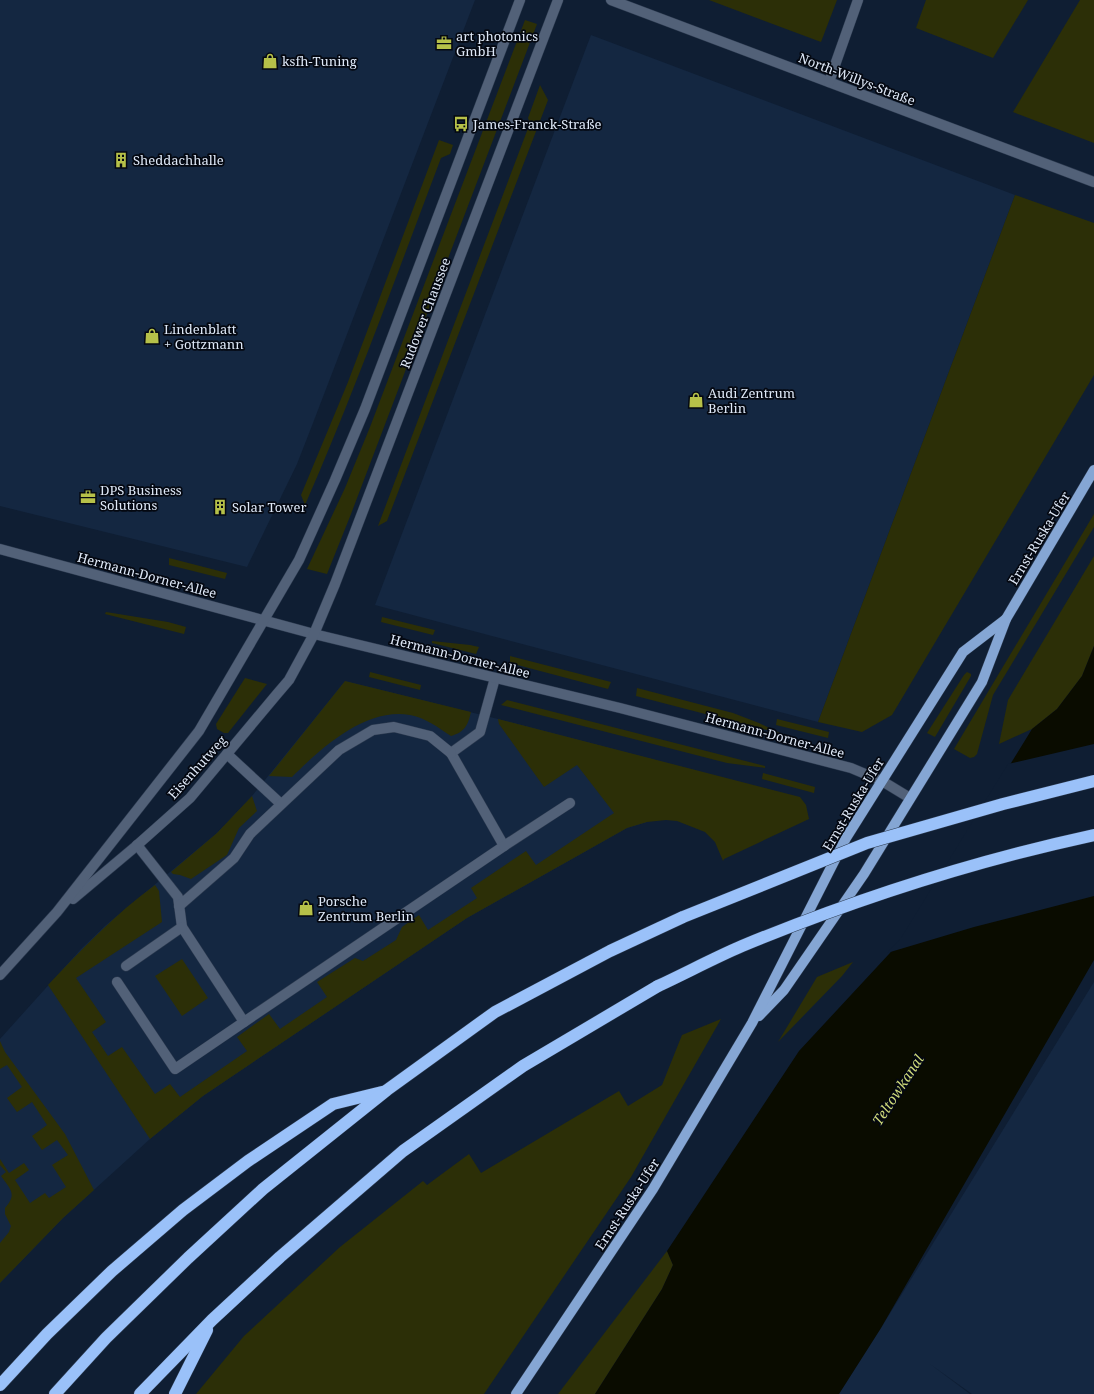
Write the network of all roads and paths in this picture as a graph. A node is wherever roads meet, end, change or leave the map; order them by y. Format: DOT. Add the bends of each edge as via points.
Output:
graph roads {
  1 [pos="520,0"];
  2 [pos="558,0"];
  3 [pos="612,0"];
  4 [pos="858,0"];
  5 [pos="829,82"];
  6 [pos="1094,182"];
  7 [pos="1094,470"];
  8 [pos="0,549"];
  9 [pos="1006,619"];
  10 [pos="264,620"];
  11 [pos="314,634"];
  12 [pos="495,678"];
  13 [pos="451,753"];
  14 [pos="227,754"];
  15 [pos="882,781"];
  16 [pos="1094,782"];
  17 [pos="910,798"];
  18 [pos="570,803"];
  19 [pos="281,804"];
  20 [pos="1094,835"];
  21 [pos="137,845"];
  22 [pos="504,846"];
  23 [pos="179,906"];
  24 [pos="57,912"];
  25 [pos="182,927"];
  26 [pos="126,966"];
  27 [pos="0,975"];
  28 [pos="117,982"];
  29 [pos="244,1022"];
  30 [pos="752,1023"];
  31 [pos="387,1090"];
  32 [pos="212,1320"];
  33 [pos="0,1385"];
  34 [pos="55,1394"];
  35 [pos="140,1394"];
  36 [pos="175,1394"];
  37 [pos="516,1394"];
  1 -- 10 [label="street, Rudower Chaussee" via="365,409 299,560"];
  2 -- 11 [label="street, Rudower Chaussee"];
  3 -- 5 [label="street, North-Willys-Straße"];
  4 -- 5 [label="street"];
  5 -- 6 [label="street, North-Willys-Straße"];
  7 -- 9 [label="main road, Ernst-Ruska-Ufer"];
  8 -- 10 [label="street, Hermann-Dorner-Allee"];
  9 -- 15 [label="main road, Ernst-Ruska-Ufer" via="963,652"];
  9 -- 17 [label="main road, Ernst-Ruska-Ufer" via="982,682"];
  10 -- 11 [label="street, Hermann-Dorner-Allee"];
  10 -- 24 [label="street, Eisenhutweg" via="199,731"];
  11 -- 12 [label="street, Hermann-Dorner-Allee"];
  11 -- 14 [label="street, Eisenhutweg" via="289,680"];
  12 -- 13 [label="street" via="480,732"];
  12 -- 15 [label="street, Hermann-Dorner-Allee" via="851,768"];
  13 -- 19 [label="street" via="430,736 394,727 373,730 339,750"];
  13 -- 22 [label="street"];
  14 -- 19 [label="street"];
  14 -- 21 [label="street, Eisenhutweg" via="190,798"];
  15 -- 17 [label="street, Hermann-Dorner-Allee"];
  15 -- 30 [label="main road, Ernst-Ruska-Ufer" via="846,838"];
  16 -- 31 [label="highway, bridge" via="1004,804 867,843 683,917 610,951 496,1012"];
  17 -- 30 [label="main road, Ernst-Ruska-Ufer" via="864,874 784,990"];
  18 -- 22 [label="street"];
  19 -- 23 [label="street" via="250,834 234,858"];
  20 -- 32 [label="highway, bridge" via="1005,856 868,898 742,947 658,986 523,1066 403,1151 280,1257"];
  21 -- 23 [label="street" via="178,897"];
  21 -- 24 [label="street, Eisenhutweg"];
  22 -- 29 [label="street"];
  23 -- 25 [label="street"];
  24 -- 27 [label="street, Eisenhutweg"];
  25 -- 26 [label="street"];
  25 -- 29 [label="street"];
  28 -- 29 [label="street" via="175,1069"];
  30 -- 37 [label="main road, Ernst-Ruska-Ufer" via="653,1189"];
  31 -- 33 [label="highway" via="333,1104 248,1161 195,1201 112,1271 47,1334"];
  31 -- 34 [label="highway" via="263,1189 205,1242 106,1338"];
  32 -- 35 [label="highway"];
  32 -- 36 [label="highway"];
}
